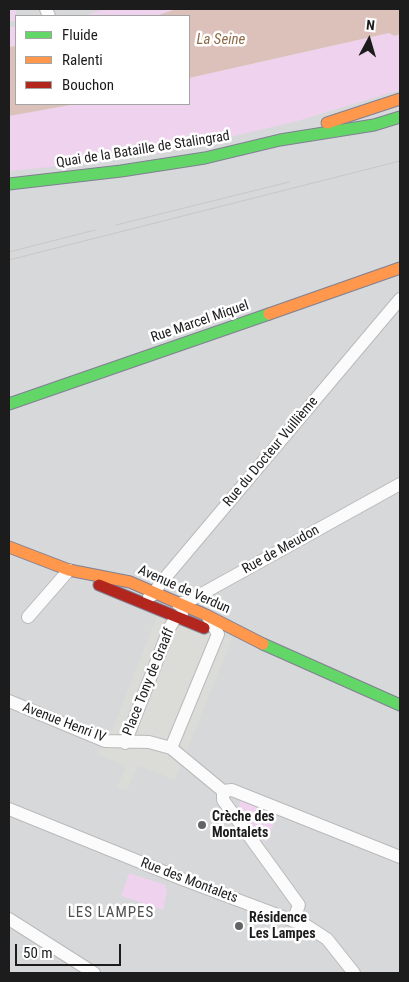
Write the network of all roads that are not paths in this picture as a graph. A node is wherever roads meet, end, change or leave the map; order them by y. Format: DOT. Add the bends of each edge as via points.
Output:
graph roads {
  1 [pos="398,100"];
  2 [pos="400,117"];
  3 [pos="400,122"];
  4 [pos="280,140"];
  5 [pos="9,184"];
  6 [pos="397,273"];
  7 [pos="400,299"];
  8 [pos="9,404"];
  9 [pos="400,484"];
  10 [pos="9,547"];
  11 [pos="69,570"];
  12 [pos="155,593"];
  13 [pos="204,593"];
  14 [pos="140,602"];
  15 [pos="180,603"];
  16 [pos="159,610"];
  17 [pos="202,613"];
  18 [pos="28,617"];
  19 [pos="176,617"];
  20 [pos="218,634"];
  21 [pos="282,654"];
  22 [pos="9,701"];
  23 [pos="400,704"];
  24 [pos="125,743"];
  25 [pos="171,748"];
  26 [pos="218,787"];
  27 [pos="9,809"];
  28 [pos="400,857"];
  29 [pos="9,919"];
  30 [pos="293,921"];
  31 [pos="94,973"];
  32 [pos="354,973"];
  1 -- 2 [label="street"];
  1 -- 4 [label="main road, Quai de la Bataille de Stalingrad"];
  2 -- 3 [label="street"];
  2 -- 4 [label="main road, Quai de la Bataille de Stalingrad" via="374,125"];
  4 -- 5 [label="main road, Quai de la Bataille de Stalingrad" via="205,158"];
  6 -- 8 [label="main road, Rue Marcel Miquel"];
  7 -- 12 [label="street, Rue du Docteur Vuillième"];
  9 -- 13 [label="street, Rue de Meudon"];
  10 -- 11 [label="main road, Avenue de Verdun"];
  11 -- 12 [label="main road, Avenue de Verdun" via="130,582"];
  11 -- 14 [label="main road, Avenue de Verdun"];
  11 -- 18 [label="street"];
  12 -- 14 [label="street, Rue du Docteur Vuillième"];
  12 -- 15 [label="main road, Avenue de Verdun"];
  13 -- 15 [label="street, Rue de Meudon"];
  13 -- 17 [label="street"];
  14 -- 16 [label="main road, Avenue de Verdun"];
  15 -- 16 [label="street, Rue de Meudon"];
  15 -- 17 [label="main road, Avenue de Verdun"];
  16 -- 19 [label="main road, Avenue de Verdun"];
  17 -- 19 [label="street, Place Tony de Graaff"];
  17 -- 20 [label="street"];
  17 -- 21 [label="main road, Avenue de Verdun"];
  19 -- 20 [label="main road, Avenue de Verdun"];
  19 -- 24 [label="street, Place Tony de Graaff"];
  20 -- 21 [label="main road, Avenue de Verdun"];
  20 -- 25 [label="street"];
  21 -- 23 [label="main road, Avenue de Verdun"];
  22 -- 24 [label="street, Avenue Henri IV" via="105,741"];
  24 -- 25 [label="street, Avenue Henri IV" via="149,742"];
  25 -- 26 [label="street, Avenue Henri IV"];
  26 -- 28 [label="street, Avenue Henri IV"];
  26 -- 30 [label="street, Avenue Henri IV" via="223,800 299,905"];
  27 -- 30 [label="street, Rue des Montalets"];
  29 -- 31 [label="street"];
  30 -- 32 [label="street, Rue des Montalets" via="319,932"];
}
